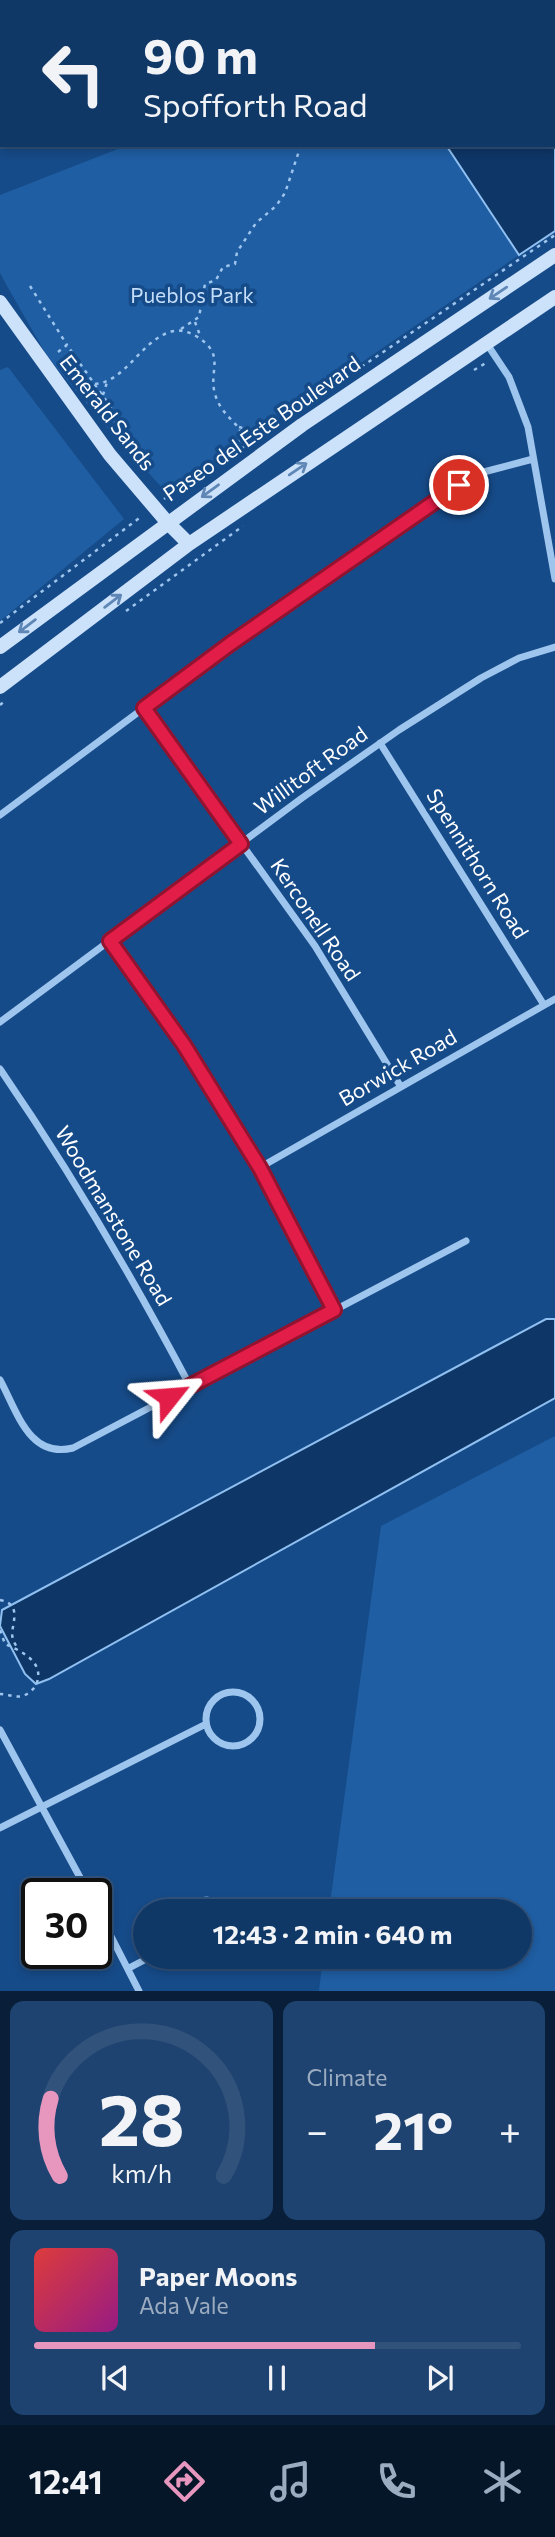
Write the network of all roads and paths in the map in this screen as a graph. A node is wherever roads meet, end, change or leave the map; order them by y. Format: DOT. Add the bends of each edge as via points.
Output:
graph roads {
  1 [pos="300,147"];
  2 [pos="555,234"];
  3 [pos="555,254"];
  4 [pos="30,286"];
  5 [pos="555,297"];
  6 [pos="0,302"];
  7 [pos="195,321"];
  8 [pos="180,330"];
  9 [pos="202,340"];
  10 [pos="487,344"];
  11 [pos="67,345"];
  12 [pos="58,352"];
  13 [pos="483,365"];
  14 [pos="468,371"];
  15 [pos="107,382"];
  16 [pos="95,384"];
  17 [pos="103,396"];
  18 [pos="115,425"];
  19 [pos="238,426"];
  20 [pos="263,433"];
  21 [pos="240,449"];
  22 [pos="533,459"];
  23 [pos="168,497"];
  24 [pos="145,514"];
  25 [pos="167,522"];
  26 [pos="244,526"];
  27 [pos="189,544"];
  28 [pos="555,579"];
  29 [pos="121,615"];
  30 [pos="0,623"];
  31 [pos="0,647"];
  32 [pos="555,647"];
  33 [pos="6,692"];
  34 [pos="0,705"];
  35 [pos="144,708"];
  36 [pos="380,743"];
  37 [pos="0,815"];
  38 [pos="241,844"];
  39 [pos="110,941"];
  40 [pos="555,999"];
  41 [pos="544,1005"];
  42 [pos="0,1022"];
  43 [pos="0,1069"];
  44 [pos="401,1087"];
  45 [pos="260,1168"];
  46 [pos="466,1241"];
  47 [pos="334,1310"];
  48 [pos="0,1380"];
  49 [pos="190,1386"];
  50 [pos="0,1600"];
  51 [pos="0,1630"];
  52 [pos="18,1649"];
  53 [pos="0,1693"];
  54 [pos="206,1724"];
  55 [pos="0,1730"];
  56 [pos="41,1806"];
  57 [pos="0,1828"];
  58 [pos="80,1878"];
  59 [pos="112,1937"];
  60 [pos="133,1966"];
  61 [pos="129,1968"];
  62 [pos="139,1991"];
  1 -- 7 [label="path" via="285,193 256,223 237,252 235,264 223,267 216,280 205,284"];
  2 -- 20 [label="path"];
  3 -- 25 [label="main road, Paseo del Este Boulevard, one-way"];
  4 -- 11 [label="path"];
  5 -- 10 [label="main road"];
  6 -- 25 [label="main road, Emerald Sands" via="110,455"];
  7 -- 8 [label="path"];
  7 -- 9 [label="path"];
  8 -- 9 [label="path"];
  8 -- 15 [label="path" via="159,337"];
  9 -- 19 [label="path" via="215,361 216,396 226,416"];
  10 -- 22 [label="street" via="509,377 528,427"];
  27 -- 10 [label="main road, one-way"];
  11 -- 12 [label="path"];
  11 -- 16 [label="path"];
  13 -- 14 [label="path"];
  15 -- 16 [label="path"];
  15 -- 17 [label="path"];
  16 -- 17 [label="path"];
  17 -- 18 [label="path" via="114,412"];
  19 -- 20 [label="path"];
  19 -- 21 [label="path"];
  20 -- 21 [label="path"];
  21 -- 23 [label="path"];
  22 -- 28 [label="street"];
  22 -- 35 [label="street" via="477,474 442,495"];
  24 -- 30 [label="path"];
  25 -- 27 [label="main road, Emerald Sands"];
  25 -- 31 [label="main road, Paseo del Este Boulevard, one-way"];
  26 -- 29 [label="path"];
  33 -- 27 [label="main road, one-way"];
  32 -- 36 [label="street, Willitoft Road" via="519,658 481,678"];
  33 -- 34 [label="path"];
  35 -- 37 [label="street"];
  35 -- 38 [label="street, Kerconell Road"];
  36 -- 38 [label="street, Willitoft Road"];
  36 -- 41 [label="street, Spennithorn Road"];
  38 -- 39 [label="street, Willitoft Road"];
  38 -- 44 [label="street, Kerconell Road" via="315,946"];
  39 -- 42 [label="street, Willitoft Road"];
  39 -- 45 [label="street" via="184,1045"];
  40 -- 41 [label="street, Borwick Road"];
  41 -- 44 [label="street, Borwick Road"];
  43 -- 49 [label="street, Woodmanstone Road" via="126,1265"];
  44 -- 45 [label="street, Borwick Road"];
  45 -- 47 [label="street"];
  46 -- 47 [label="street"];
  47 -- 49 [label="street"];
  48 -- 49 [label="street" via="29,1433 53,1450 73,1448"];
  50 -- 52 [label="path" via="14,1610 12,1635"];
  51 -- 52 [label="path" via="5,1644"];
  52 -- 53 [label="path" via="36,1665 35,1686 22,1696"];
  54 -- 54 [label="street" via="215,1740 240,1746 259,1728 260,1710 248,1696 231,1692 209,1706"];
  54 -- 56 [label="street"];
  55 -- 56 [label="street"];
  56 -- 57 [label="street"];
  56 -- 58 [label="street"];
  59 -- 61 [label="street"];
  60 -- 61 [label="street"];
  61 -- 62 [label="street"];
}
